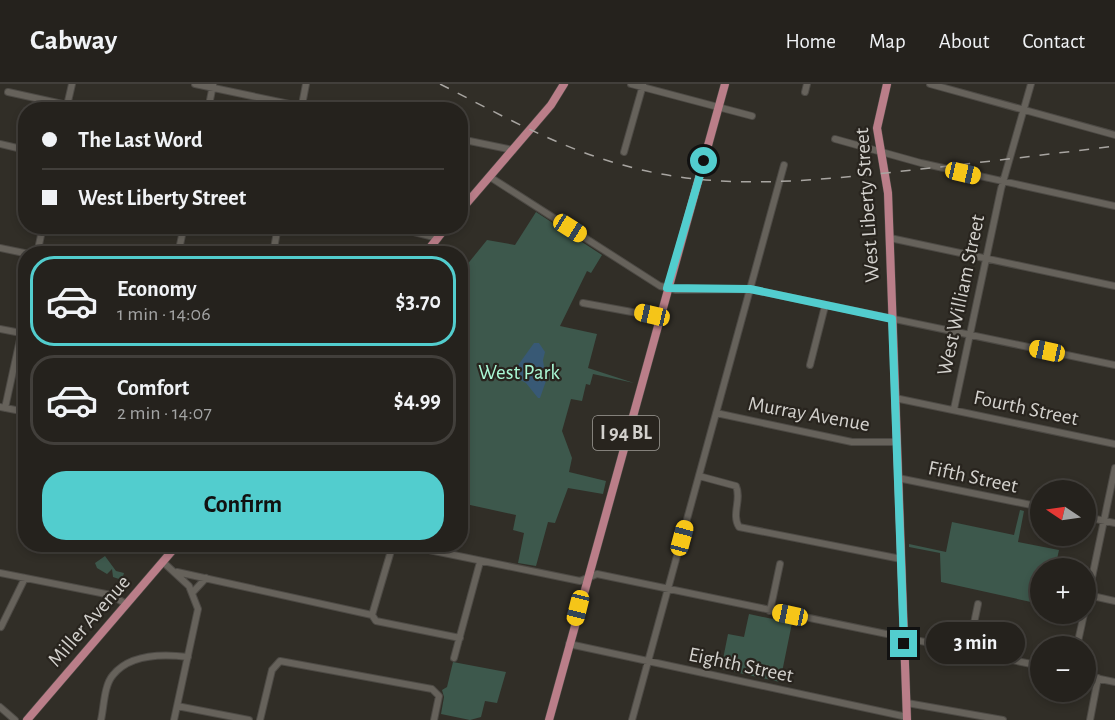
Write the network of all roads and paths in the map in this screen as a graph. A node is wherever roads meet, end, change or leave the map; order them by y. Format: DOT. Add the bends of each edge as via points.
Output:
graph roads {
  1 [pos="72,84"];
  2 [pos="195,84"];
  3 [pos="306,84"];
  4 [pos="564,84"];
  5 [pos="631,84"];
  6 [pos="725,84"];
  7 [pos="807,84"];
  8 [pos="887,84"];
  9 [pos="930,84"];
  10 [pos="1031,84"];
  11 [pos="213,86"];
  12 [pos="643,86"];
  13 [pos="8,92"];
  14 [pos="805,92"];
  15 [pos="47,102"];
  16 [pos="68,102"];
  17 [pos="210,102"];
  18 [pos="277,102"];
  19 [pos="302,102"];
  20 [pos="719,108"];
  21 [pos="1024,111"];
  22 [pos="752,116"];
  23 [pos="1115,135"];
  24 [pos="835,139"];
  25 [pos="468,141"];
  26 [pos="0,144"];
  27 [pos="18,148"];
  28 [pos="513,150"];
  29 [pos="624,152"];
  30 [pos="881,153"];
  31 [pos="784,165"];
  32 [pos="490,177"];
  33 [pos="1003,182"];
  34 [pos="468,202"];
  35 [pos="1115,206"];
  36 [pos="422,234"];
  37 [pos="441,234"];
  38 [pos="438,238"];
  39 [pos="890,238"];
  40 [pos="432,246"];
  41 [pos="0,248"];
  42 [pos="18,252"];
  43 [pos="986,258"];
  44 [pos="1115,286"];
  45 [pos="667,288"];
  46 [pos="750,289"];
  47 [pos="583,303"];
  48 [pos="825,306"];
  49 [pos="658,317"];
  50 [pos="892,319"];
  51 [pos="0,328"];
  52 [pos="18,333"];
  53 [pos="970,334"];
  54 [pos="18,352"];
  55 [pos="810,365"];
  56 [pos="1115,365"];
  57 [pos="895,398"];
  58 [pos="3,408"];
  59 [pos="954,409"];
  60 [pos="18,411"];
  61 [pos="716,413"];
  62 [pos="897,442"];
  63 [pos="1115,444"];
  64 [pos="1115,468"];
  65 [pos="699,476"];
  66 [pos="898,478"];
  67 [pos="1030,505"];
  68 [pos="1096,519"];
  69 [pos="1104,520"];
  70 [pos="1115,523"];
  71 [pos="171,552"];
  72 [pos="391,552"];
  73 [pos="436,552"];
  74 [pos="1096,558"];
  75 [pos="901,559"];
  76 [pos="163,562"];
  77 [pos="480,562"];
  78 [pos="780,564"];
  79 [pos="177,572"];
  80 [pos="0,573"];
  81 [pos="25,578"];
  82 [pos="206,578"];
  83 [pos="586,578"];
  84 [pos="668,589"];
  85 [pos="193,592"];
  86 [pos="1096,597"];
  87 [pos="1115,601"];
  88 [pos="126,604"];
  89 [pos="978,604"];
  90 [pos="770,610"];
  91 [pos="372,615"];
  92 [pos="1,627"];
  93 [pos="460,638"];
  94 [pos="904,639"];
  95 [pos="569,644"];
  96 [pos="968,652"];
  97 [pos="188,657"];
  98 [pos="454,658"];
  99 [pos="648,662"];
  100 [pos="1030,664"];
  101 [pos="1098,678"];
  102 [pos="1115,682"];
  103 [pos="906,703"];
  104 [pos="177,706"];
  105 [pos="0,707"];
  106 [pos="907,719"];
  107 [pos="15,720"];
  108 [pos="27,720"];
  109 [pos="101,720"];
  110 [pos="174,720"];
  111 [pos="249,720"];
  112 [pos="260,720"];
  113 [pos="434,720"];
  114 [pos="549,720"];
  115 [pos="632,720"];
  116 [pos="1003,720"];
  117 [pos="1090,720"];
  1 -- 16 [label="street"];
  2 -- 11 [label="street"];
  3 -- 19 [label="street"];
  4 -- 28 [label="main road" via="557,98"];
  5 -- 12 [label="street"];
  6 -- 20 [label="main road, I 94 BL"];
  7 -- 14 [label="street"];
  8 -- 30 [label="main road, West Liberty Street" via="878,124"];
  9 -- 21 [label="street"];
  10 -- 21 [label="street, West William Street"];
  11 -- 17 [label="street"];
  11 -- 18 [label="street"];
  12 -- 20 [label="street"];
  12 -- 29 [label="street"];
  13 -- 15 [label="street"];
  20 -- 22 [label="street"];
  20 -- 45 [label="main road, I 94 BL"];
  21 -- 23 [label="street"];
  21 -- 33 [label="street, West William Street"];
  24 -- 30 [label="street"];
  25 -- 28 [label="street"];
  26 -- 27 [label="street"];
  28 -- 32 [label="main road"];
  30 -- 33 [label="street"];
  30 -- 39 [label="main road, West Liberty Street" via="888,190"];
  31 -- 46 [label="street"];
  32 -- 34 [label="main road"];
  32 -- 45 [label="street"];
  33 -- 35 [label="street"];
  33 -- 43 [label="street, West William Street"];
  36 -- 38 [label="street"];
  37 -- 38 [label="main road"];
  38 -- 40 [label="main road"];
  39 -- 43 [label="street"];
  39 -- 50 [label="main road, West Liberty Street"];
  41 -- 42 [label="street"];
  43 -- 44 [label="street"];
  43 -- 53 [label="street, West William Street"];
  45 -- 46 [label="street"];
  45 -- 49 [label="main road, I 94 BL"];
  46 -- 48 [label="street"];
  46 -- 61 [label="street"];
  47 -- 49 [label="street"];
  48 -- 50 [label="street"];
  48 -- 55 [label="street"];
  49 -- 83 [label="main road, I 94 BL"];
  50 -- 53 [label="street"];
  50 -- 57 [label="main road, West Liberty Street"];
  51 -- 52 [label="street"];
  53 -- 56 [label="street"];
  53 -- 59 [label="street, West William Street"];
  54 -- 58 [label="street"];
  57 -- 59 [label="street, Fourth Street"];
  57 -- 62 [label="main road, West Liberty Street"];
  58 -- 60 [label="street"];
  59 -- 63 [label="street, Fourth Street"];
  61 -- 62 [label="street, Murray Avenue" via="852,442"];
  61 -- 65 [label="street"];
  62 -- 66 [label="main road, West Liberty Street"];
  64 -- 69 [label="street"];
  65 -- 75 [label="street" via="736,486 739,494 735,519 739,527"];
  65 -- 84 [label="street"];
  66 -- 67 [label="street, Fifth Street"];
  66 -- 75 [label="main road, West Liberty Street"];
  68 -- 69 [label="street"];
  69 -- 70 [label="street"];
  69 -- 74 [label="street"];
  71 -- 76 [label="main road, Miller Avenue"];
  72 -- 91 [label="street"];
  73 -- 77 [label="street"];
  75 -- 94 [label="main road, West Liberty Street"];
  76 -- 79 [label="street"];
  76 -- 88 [label="main road, Miller Avenue"];
  77 -- 83 [label="street" via="580,581"];
  77 -- 93 [label="street"];
  78 -- 90 [label="street"];
  79 -- 82 [label="street"];
  79 -- 85 [label="street"];
  80 -- 81 [label="street"];
  81 -- 88 [label="street" via="111,595"];
  81 -- 92 [label="street"];
  82 -- 85 [label="street"];
  82 -- 91 [label="street"];
  83 -- 84 [label="street" via="597,574"];
  83 -- 95 [label="main road, I 94 BL"];
  84 -- 90 [label="street"];
  84 -- 99 [label="street"];
  85 -- 97 [label="street" via="197,619"];
  86 -- 87 [label="street"];
  88 -- 108 [label="main road, Miller Avenue"];
  89 -- 96 [label="street"];
  90 -- 94 [label="street"];
  91 -- 93 [label="street" via="376,621"];
  93 -- 98 [label="street"];
  94 -- 96 [label="street"];
  94 -- 103 [label="main road, West Liberty Street"];
  95 -- 99 [label="street, Eighth Street"];
  95 -- 114 [label="main road, I 94 BL"];
  96 -- 100 [label="street"];
  97 -- 104 [label="street"];
  97 -- 109 [label="street" via="157,654 113,675"];
  99 -- 106 [label="street, Eighth Street"];
  99 -- 115 [label="street"];
  101 -- 102 [label="street"];
  101 -- 117 [label="street"];
  103 -- 106 [label="main road, West Liberty Street"];
  103 -- 116 [label="street"];
  104 -- 110 [label="street"];
  104 -- 111 [label="street"];
  105 -- 107 [label="street"];
  112 -- 113 [label="street" via="272,670 280,661 432,689 439,696"];
}
